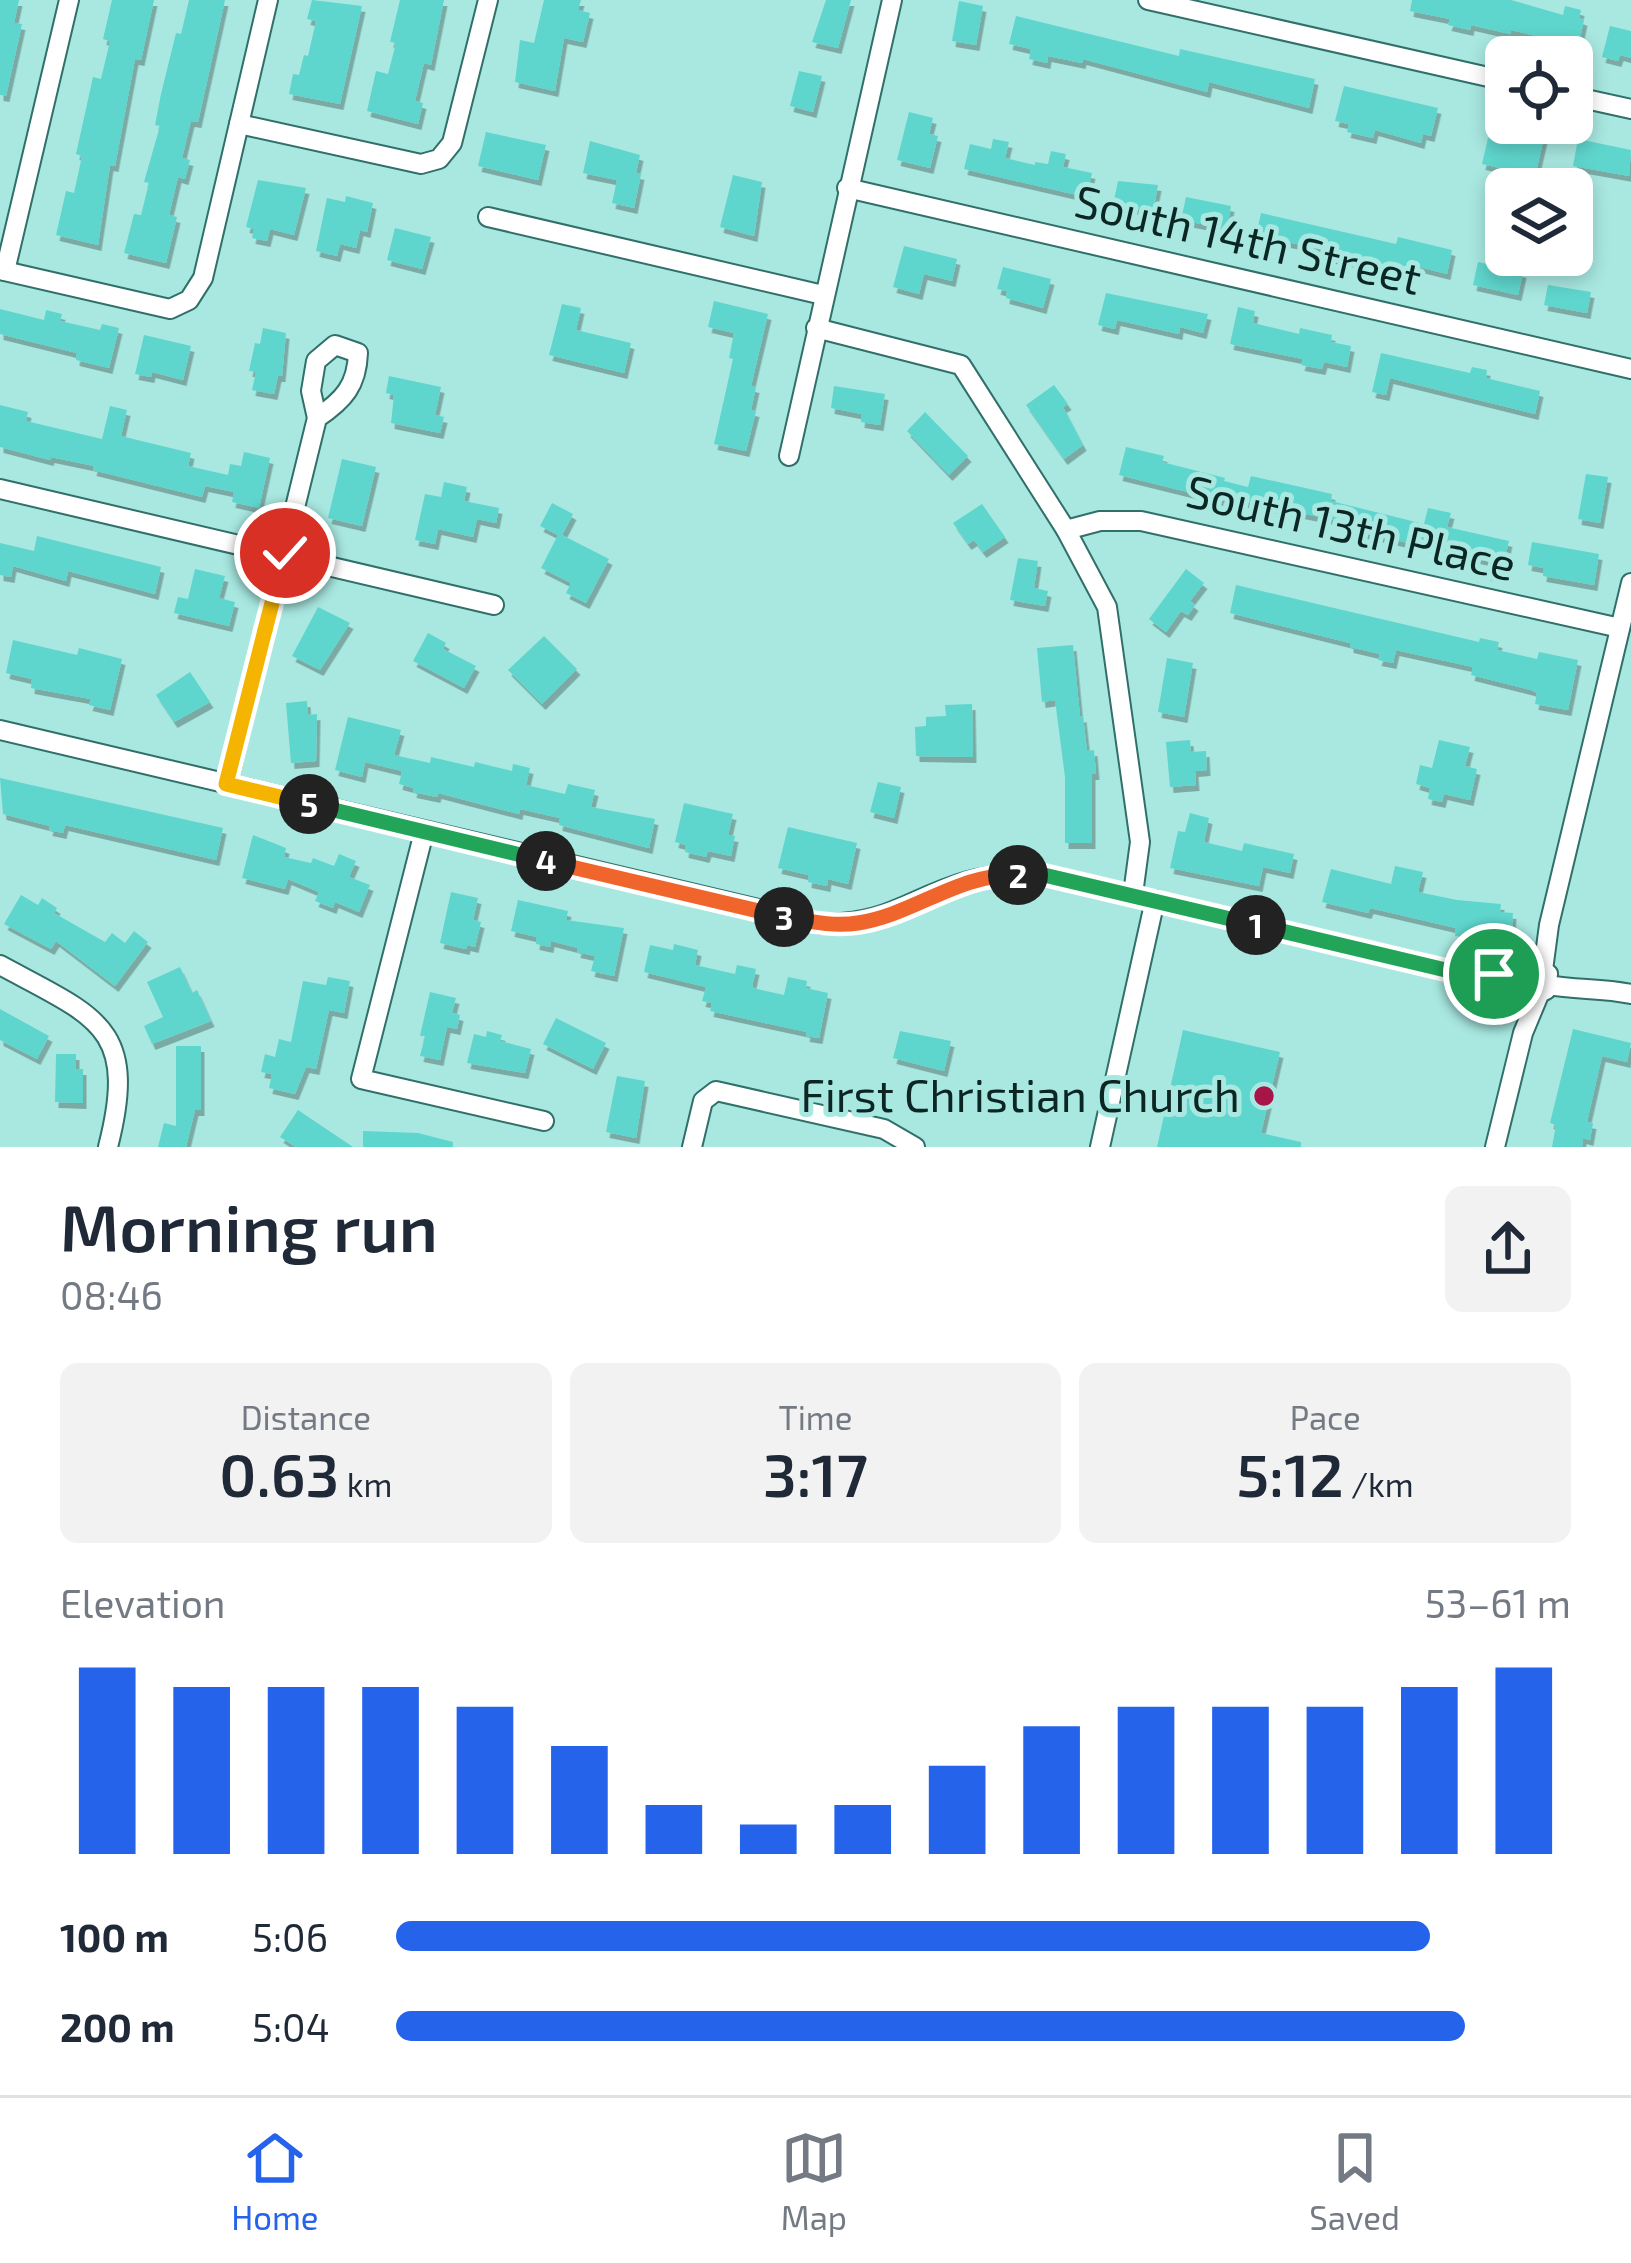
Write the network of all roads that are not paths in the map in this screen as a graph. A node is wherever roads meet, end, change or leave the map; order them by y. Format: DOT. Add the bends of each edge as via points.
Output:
graph roads {
  1 [pos="69,0"];
  2 [pos="268,0"];
  3 [pos="488,0"];
  4 [pos="892,0"];
  5 [pos="1148,0"];
  6 [pos="1485,76"];
  7 [pos="1593,101"];
  8 [pos="1631,110"];
  9 [pos="239,124"];
  10 [pos="847,188"];
  11 [pos="488,218"];
  12 [pos="2,270"];
  13 [pos="823,295"];
  14 [pos="816,328"];
  15 [pos="1631,369"];
  16 [pos="317,418"];
  17 [pos="789,456"];
  18 [pos="0,489"];
  19 [pos="1066,530"];
  20 [pos="285,553"];
  21 [pos="1631,583"];
  22 [pos="494,605"];
  23 [pos="1619,628"];
  24 [pos="0,730"];
  25 [pos="226,784"];
  26 [pos="424,832"];
  27 [pos="1132,894"];
  28 [pos="1155,900"];
  29 [pos="0,965"];
  30 [pos="1533,981"];
  31 [pos="1631,994"];
  32 [pos="544,1121"];
  33 [pos="108,1147"];
  34 [pos="692,1147"];
  35 [pos="915,1147"];
  36 [pos="1100,1147"];
  37 [pos="1495,1147"];
  1 -- 12 [label="street"];
  2 -- 9 [label="street"];
  3 -- 9 [label="street" via="452,143 429,163"];
  4 -- 10 [label="street"];
  5 -- 6 [label="street"];
  7 -- 8 [label="street"];
  9 -- 12 [label="street" via="203,278 189,301 170,309"];
  10 -- 13 [label="street"];
  10 -- 15 [label="street, South 14th Street"];
  11 -- 13 [label="street"];
  13 -- 14 [label="street"];
  14 -- 17 [label="street"];
  14 -- 19 [label="street" via="961,365"];
  16 -- 20 [label="street"];
  18 -- 20 [label="street"];
  19 -- 23 [label="street, South 13th Place" via="1141,521"];
  19 -- 27 [label="street" via="1107,607 1140,842"];
  20 -- 22 [label="street"];
  20 -- 25 [label="street"];
  21 -- 23 [label="street"];
  23 -- 30 [label="street"];
  24 -- 25 [label="street"];
  25 -- 26 [label="street"];
  26 -- 27 [label="street" via="822,924 888,916 1000,874"];
  26 -- 32 [label="street" via="361,1078"];
  27 -- 28 [label="street"];
  28 -- 30 [label="street" via="1471,976"];
  28 -- 36 [label="street"];
  29 -- 33 [label="street" via="76,1006 106,1033 120,1100"];
  30 -- 31 [label="street"];
  30 -- 37 [label="street"];
  34 -- 35 [label="street" via="704,1101 716,1091 884,1129"];
}
